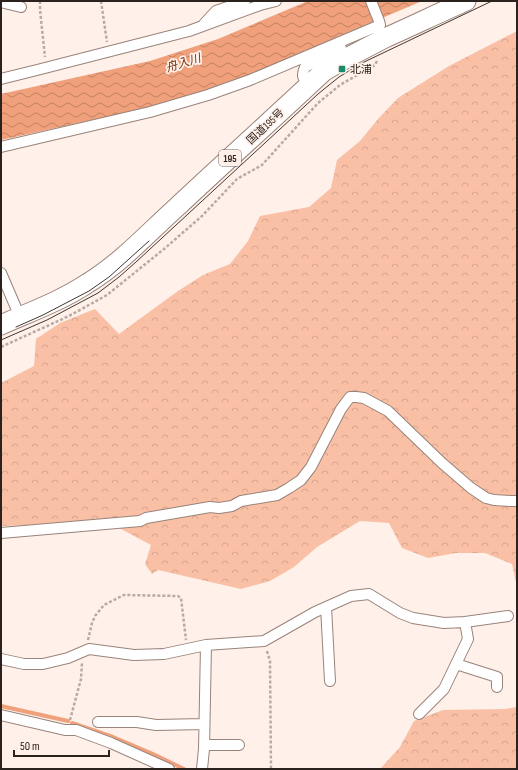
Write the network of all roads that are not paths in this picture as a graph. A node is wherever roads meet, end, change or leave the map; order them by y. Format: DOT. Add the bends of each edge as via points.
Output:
graph roads {
  1 [pos="245,1"];
  2 [pos="276,1"];
  3 [pos="371,1"];
  4 [pos="466,1"];
  5 [pos="1,2"];
  6 [pos="233,3"];
  7 [pos="21,7"];
  8 [pos="380,23"];
  9 [pos="201,26"];
  10 [pos="1,79"];
  11 [pos="309,86"];
  12 [pos="1,146"];
  13 [pos="1,273"];
  14 [pos="20,317"];
  15 [pos="1,325"];
  16 [pos="517,501"];
  17 [pos="1,533"];
  18 [pos="326,607"];
  19 [pos="508,616"];
  20 [pos="465,622"];
  21 [pos="206,645"];
  22 [pos="1,659"];
  23 [pos="456,664"];
  24 [pos="330,681"];
  25 [pos="497,687"];
  26 [pos="419,714"];
  27 [pos="1,715"];
  28 [pos="98,722"];
  29 [pos="204,724"];
  30 [pos="204,745"];
  31 [pos="239,745"];
  32 [pos="169,769"];
  33 [pos="202,769"];
  1 -- 6 [label="street"];
  2 -- 9 [label="street"];
  3 -- 8 [label="street"];
  4 -- 11 [label="highway, 国道195号 / 195" via="337,63"];
  5 -- 7 [label="street"];
  6 -- 9 [label="street" via="216,11"];
  8 -- 11 [label="street" via="378,30 305,67 303,78"];
  8 -- 12 [label="street" via="250,80 208,95 150,112"];
  9 -- 10 [label="street"];
  11 -- 14 [label="highway, 国道195号 / 195" via="126,255 67,296"];
  13 -- 14 [label="street"];
  14 -- 15 [label="highway, 国道195号 / 195"];
  16 -- 17 [label="street" via="486,498 465,483 388,411 364,398 350,397 311,467 301,480 277,495 232,506 210,507 140,521"];
  18 -- 20 [label="street" via="351,596 369,594 413,618 444,623"];
  18 -- 21 [label="street" via="264,641"];
  18 -- 24 [label="street"];
  19 -- 20 [label="street"];
  20 -- 23 [label="street" via="468,640"];
  21 -- 22 [label="street" via="164,654 134,655 91,649 43,664 24,664"];
  21 -- 29 [label="street"];
  23 -- 25 [label="street" via="497,677"];
  23 -- 26 [label="street" via="444,690"];
  27 -- 32 [label="street" via="64,730 76,730"];
  28 -- 29 [label="street"];
  29 -- 30 [label="street"];
  30 -- 31 [label="street"];
  30 -- 33 [label="street"];
}
